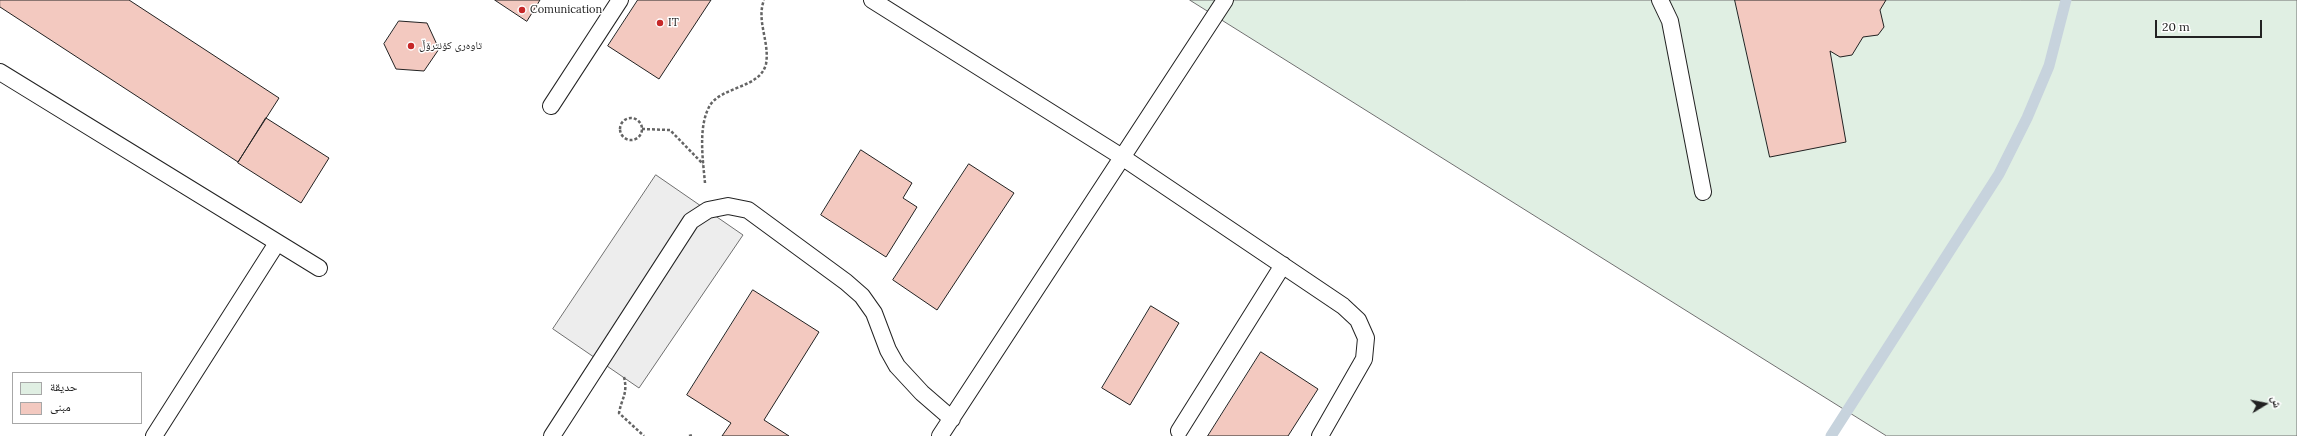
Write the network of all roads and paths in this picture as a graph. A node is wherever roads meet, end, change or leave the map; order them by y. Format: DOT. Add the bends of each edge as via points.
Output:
graph roads {
  1 [pos="620,0"];
  2 [pos="764,0"];
  3 [pos="872,0"];
  4 [pos="1225,0"];
  5 [pos="1660,0"];
  6 [pos="0,72"];
  7 [pos="551,106"];
  8 [pos="642,129"];
  9 [pos="1122,157"];
  10 [pos="703,164"];
  11 [pos="1702,192"];
  12 [pos="708,210"];
  13 [pos="277,243"];
  14 [pos="1283,265"];
  15 [pos="319,268"];
  16 [pos="605,353"];
  17 [pos="948,430"];
  18 [pos="1179,431"];
  19 [pos="693,435"];
  20 [pos="154,436"];
  21 [pos="552,436"];
  22 [pos="644,436"];
  23 [pos="689,436"];
  24 [pos="1320,436"];
  1 -- 7 [label="lane"];
  2 -- 10 [label="path" via="760,14 766,64 757,77 718,97 709,107 704,125"];
  3 -- 9 [label="lane"];
  4 -- 9 [label="lane"];
  5 -- 11 [label="lane" via="1670,21"];
  6 -- 13 [label="lane"];
  8 -- 8 [label="path" via="634,118 622,122 620,128 622,135 627,139 639,136"];
  8 -- 10 [label="path" via="670,130"];
  9 -- 14 [label="lane"];
  9 -- 17 [label="lane"];
  10 -- 12 [label="path"];
  12 -- 16 [label="lane" via="687,226"];
  12 -- 17 [label="lane" via="728,206 748,210 862,296 874,313 897,366 922,394"];
  13 -- 15 [label="lane"];
  13 -- 20 [label="lane"];
  14 -- 18 [label="lane"];
  14 -- 24 [label="lane" via="1343,306 1358,320 1366,338 1364,358"];
  16 -- 21 [label="lane"];
  16 -- 22 [label="path" via="616,362 623,373 625,398 619,413"];
  19 -- 23 [label="path"];
}
